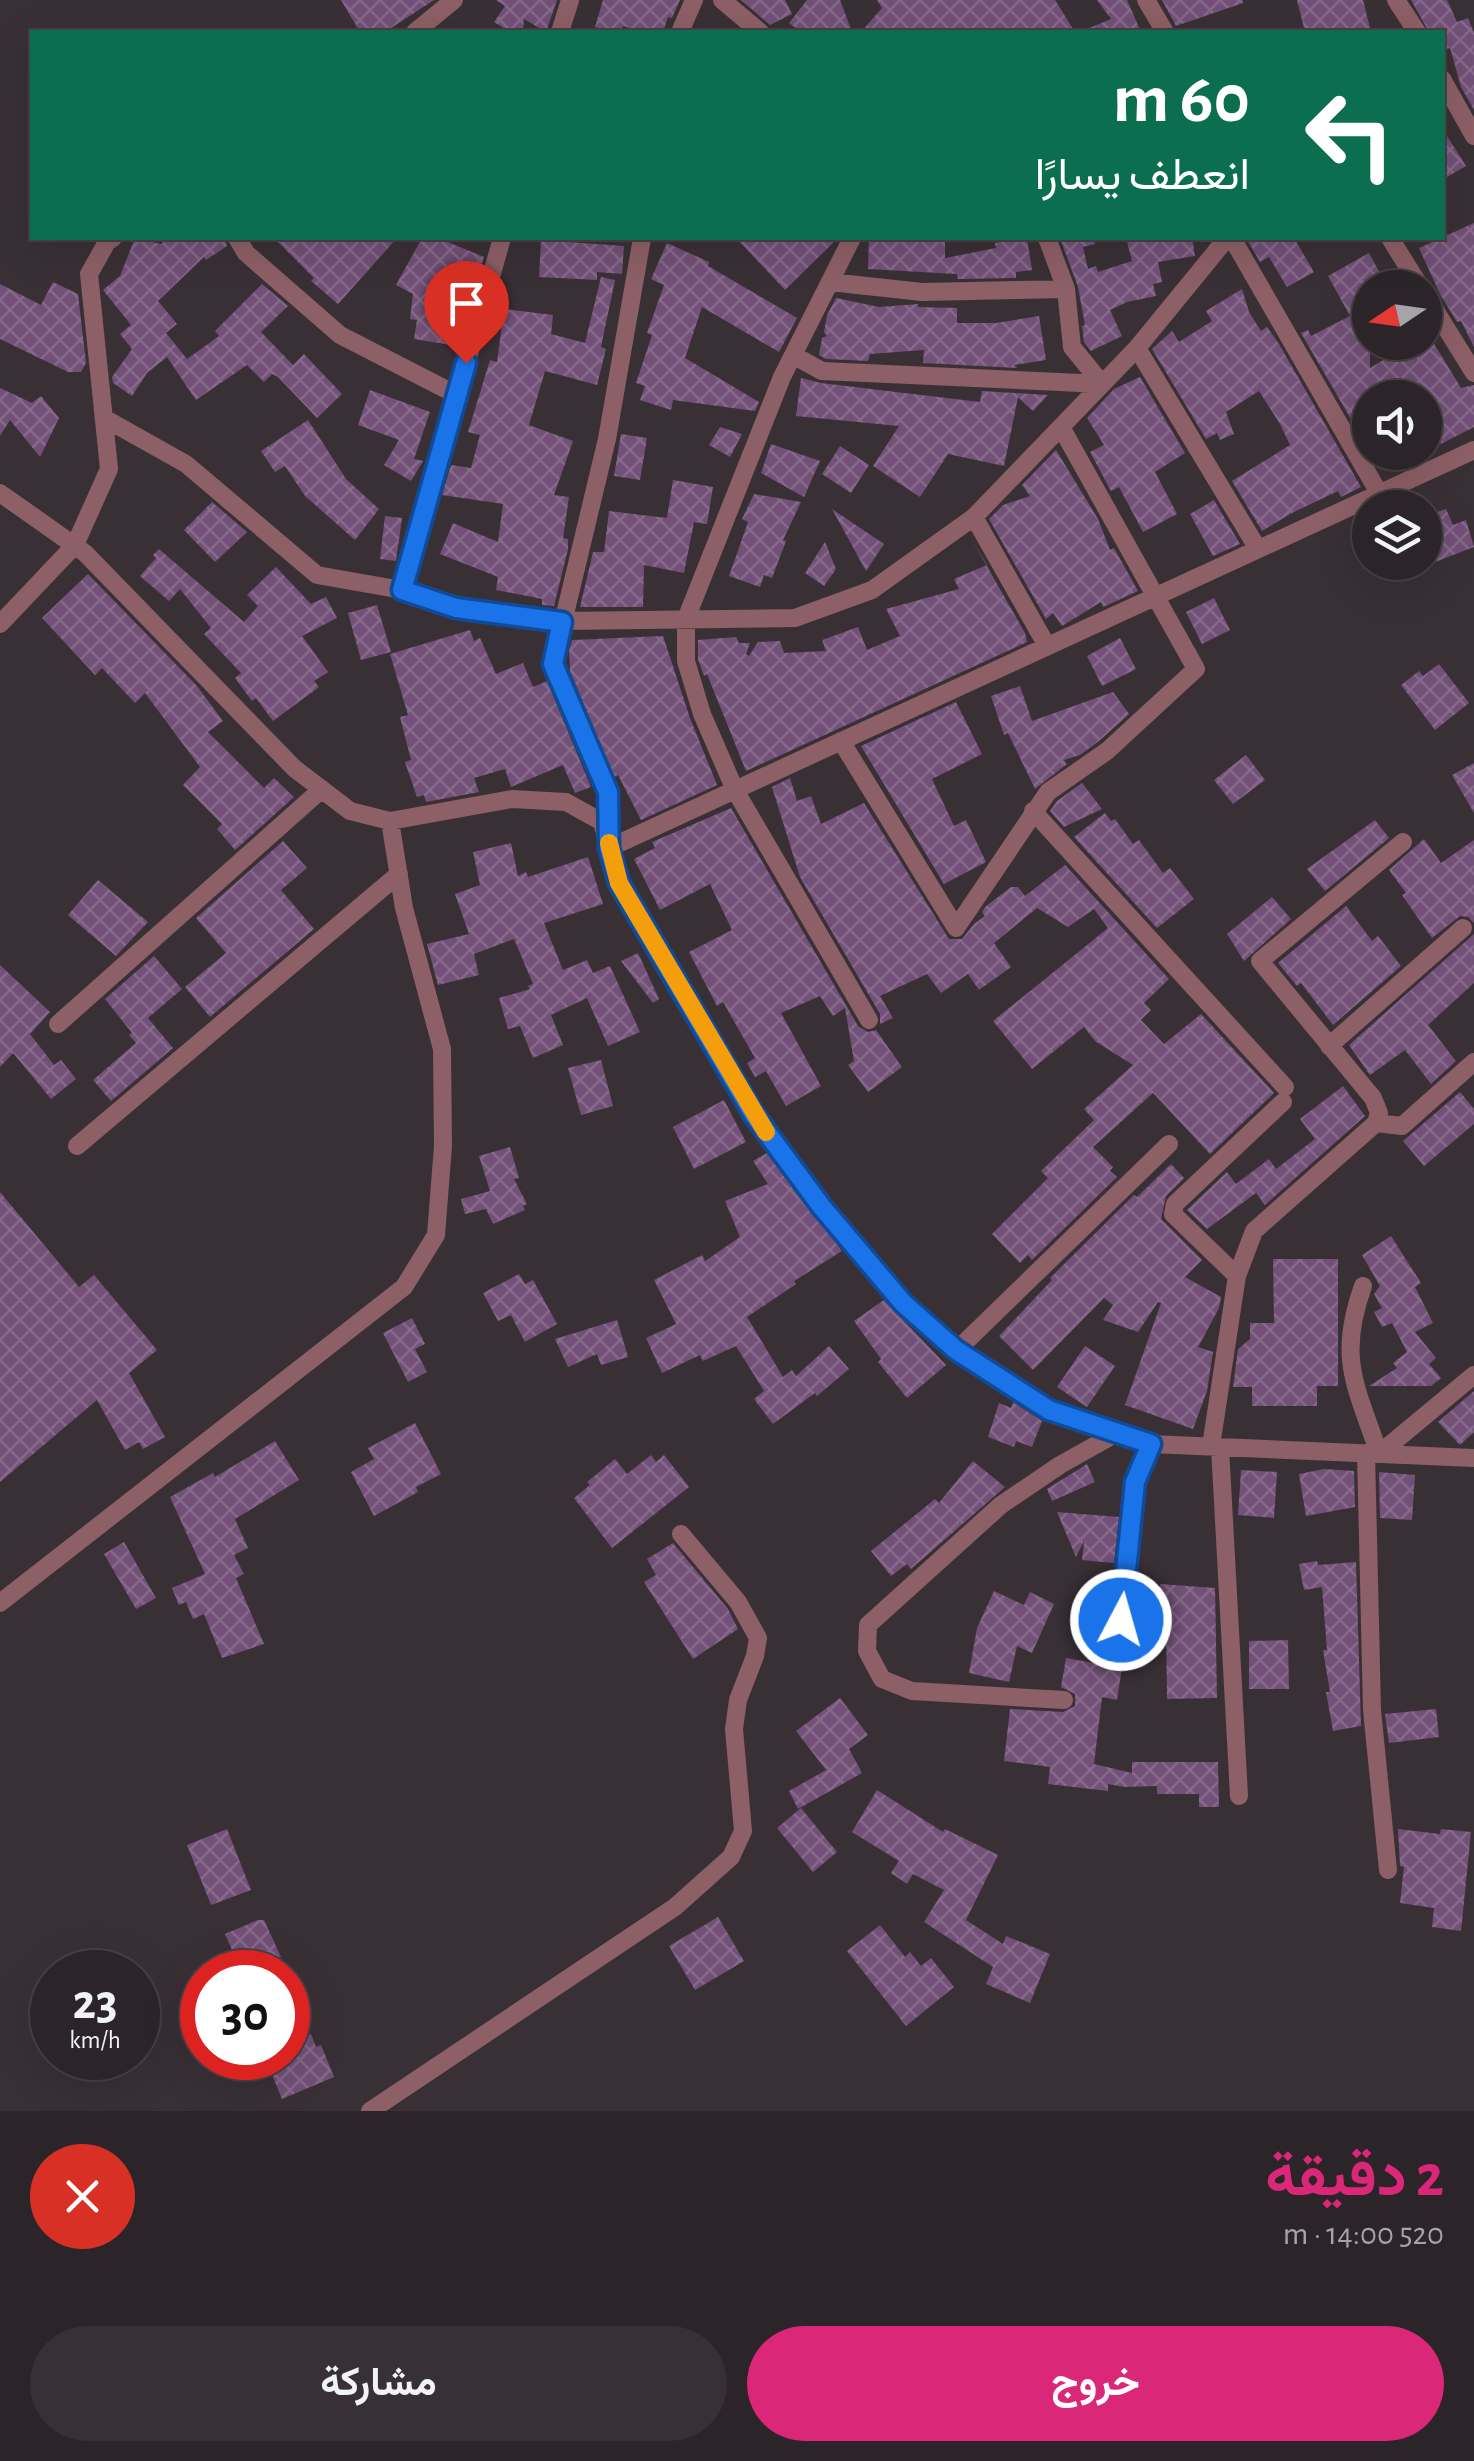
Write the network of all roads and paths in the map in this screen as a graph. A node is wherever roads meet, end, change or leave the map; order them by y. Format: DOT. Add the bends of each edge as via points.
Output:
graph roads {
  1 [pos="454,0"];
  2 [pos="570,0"];
  3 [pos="694,0"];
  4 [pos="722,0"];
  5 [pos="1146,0"];
  6 [pos="1396,0"];
  7 [pos="417,30"];
  8 [pos="561,30"];
  9 [pos="681,30"];
  10 [pos="758,30"];
  11 [pos="1164,30"];
  12 [pos="1414,30"];
  13 [pos="1445,84"];
  14 [pos="1474,136"];
  15 [pos="110,240"];
  16 [pos="238,240"];
  17 [pos="501,240"];
  18 [pos="642,240"];
  19 [pos="851,240"];
  20 [pos="1047,240"];
  21 [pos="1227,240"];
  22 [pos="1230,240"];
  23 [pos="1391,240"];
  24 [pos="1410,270"];
  25 [pos="830,282"];
  26 [pos="1066,289"];
  27 [pos="1442,322"];
  28 [pos="1137,348"];
  29 [pos="793,355"];
  30 [pos="1474,373"];
  31 [pos="1102,384"];
  32 [pos="457,394"];
  33 [pos="104,418"];
  34 [pos="1061,426"];
  35 [pos="1474,450"];
  36 [pos="1378,490"];
  37 [pos="1387,490"];
  38 [pos="0,493"];
  39 [pos="1352,506"];
  40 [pos="974,517"];
  41 [pos="75,545"];
  42 [pos="1258,549"];
  43 [pos="402,590"];
  44 [pos="1156,596"];
  45 [pos="686,620"];
  46 [pos="562,622"];
  47 [pos="0,624"];
  48 [pos="1047,646"];
  49 [pos="841,741"];
  50 [pos="322,789"];
  51 [pos="735,790"];
  52 [pos="1033,811"];
  53 [pos="390,820"];
  54 [pos="1403,842"];
  55 [pos="609,848"];
  56 [pos="399,874"];
  57 [pos="1463,928"];
  58 [pos="868,1020"];
  59 [pos="58,1024"];
  60 [pos="1329,1046"];
  61 [pos="1474,1062"];
  62 [pos="1376,1123"];
  63 [pos="1168,1144"];
  64 [pos="77,1146"];
  65 [pos="1237,1276"];
  66 [pos="1363,1286"];
  67 [pos="956,1350"];
  68 [pos="1474,1375"];
  69 [pos="1117,1433"];
  70 [pos="1151,1444"];
  71 [pos="1215,1446"];
  72 [pos="1373,1453"];
  73 [pos="1474,1458"];
  74 [pos="682,1534"];
  75 [pos="0,1603"];
  76 [pos="1118,1654"];
  77 [pos="1064,1700"];
  78 [pos="1238,1796"];
  79 [pos="1388,1870"];
  80 [pos="370,2111"];
  1 -- 7 [label="street"];
  2 -- 8 [label="street"];
  3 -- 9 [label="street"];
  4 -- 10 [label="street"];
  5 -- 11 [label="street"];
  6 -- 12 [label="street"];
  13 -- 14 [label="street"];
  15 -- 33 [label="street" via="89,274"];
  16 -- 32 [label="street" via="340,335"];
  17 -- 32 [label="street"];
  18 -- 46 [label="street" via="607,439"];
  19 -- 25 [label="street"];
  20 -- 26 [label="street"];
  21 -- 28 [label="street"];
  22 -- 36 [label="street"];
  23 -- 24 [label="street"];
  25 -- 26 [label="street" via="922,292"];
  25 -- 29 [label="street"];
  26 -- 31 [label="street" via="1072,347"];
  27 -- 30 [label="street"];
  28 -- 31 [label="street"];
  28 -- 42 [label="street"];
  29 -- 31 [label="street" via="822,371"];
  29 -- 45 [label="street"];
  31 -- 34 [label="street"];
  32 -- 43 [label="street"];
  33 -- 41 [label="street" via="109,469"];
  33 -- 43 [label="street" via="186,464 317,575"];
  34 -- 40 [label="street"];
  34 -- 44 [label="street"];
  35 -- 37 [label="street"];
  38 -- 41 [label="street"];
  39 -- 42 [label="street"];
  40 -- 45 [label="street" via="872,590 795,618"];
  40 -- 48 [label="street"];
  41 -- 47 [label="street"];
  41 -- 50 [label="street"];
  42 -- 44 [label="street"];
  43 -- 46 [label="street" via="456,608"];
  44 -- 48 [label="street"];
  44 -- 52 [label="street" via="1196,669"];
  45 -- 46 [label="street"];
  45 -- 51 [label="street" via="686,662"];
  46 -- 55 [label="street" via="553,664 608,792"];
  48 -- 49 [label="street"];
  49 -- 51 [label="street"];
  49 -- 52 [label="street" via="956,928"];
  50 -- 53 [label="street" via="350,811"];
  50 -- 59 [label="street"];
  51 -- 55 [label="street"];
  51 -- 58 [label="street"];
  52 -- 65 [label="street" via="1284,1094 1174,1204 1173,1214"];
  53 -- 55 [label="street" via="512,800 566,802 602,822"];
  53 -- 56 [label="street"];
  54 -- 60 [label="street" via="1260,962"];
  55 -- 67 [label="street" via="619,883 754,1115 903,1303"];
  56 -- 64 [label="street"];
  56 -- 75 [label="street" via="442,1049 436,1235 404,1287"];
  57 -- 60 [label="street"];
  60 -- 62 [label="street" via="1372,1098"];
  61 -- 62 [label="street" via="1402,1126"];
  62 -- 65 [label="street" via="1254,1232"];
  63 -- 67 [label="street"];
  65 -- 71 [label="street"];
  66 -- 72 [label="street" via="1348,1345"];
  67 -- 69 [label="street" via="1049,1410"];
  68 -- 72 [label="street"];
  69 -- 70 [label="street"];
  69 -- 77 [label="street" via="1001,1506 868,1626 867,1651 882,1679 912,1691"];
  70 -- 71 [label="street"];
  70 -- 76 [label="street" via="1135,1482"];
  71 -- 72 [label="street"];
  71 -- 78 [label="street"];
  72 -- 73 [label="street"];
  72 -- 79 [label="street" via="1372,1710"];
  74 -- 80 [label="street" via="738,1602 758,1638 734,1729 742,1830 731,1858 675,1906"];
}
